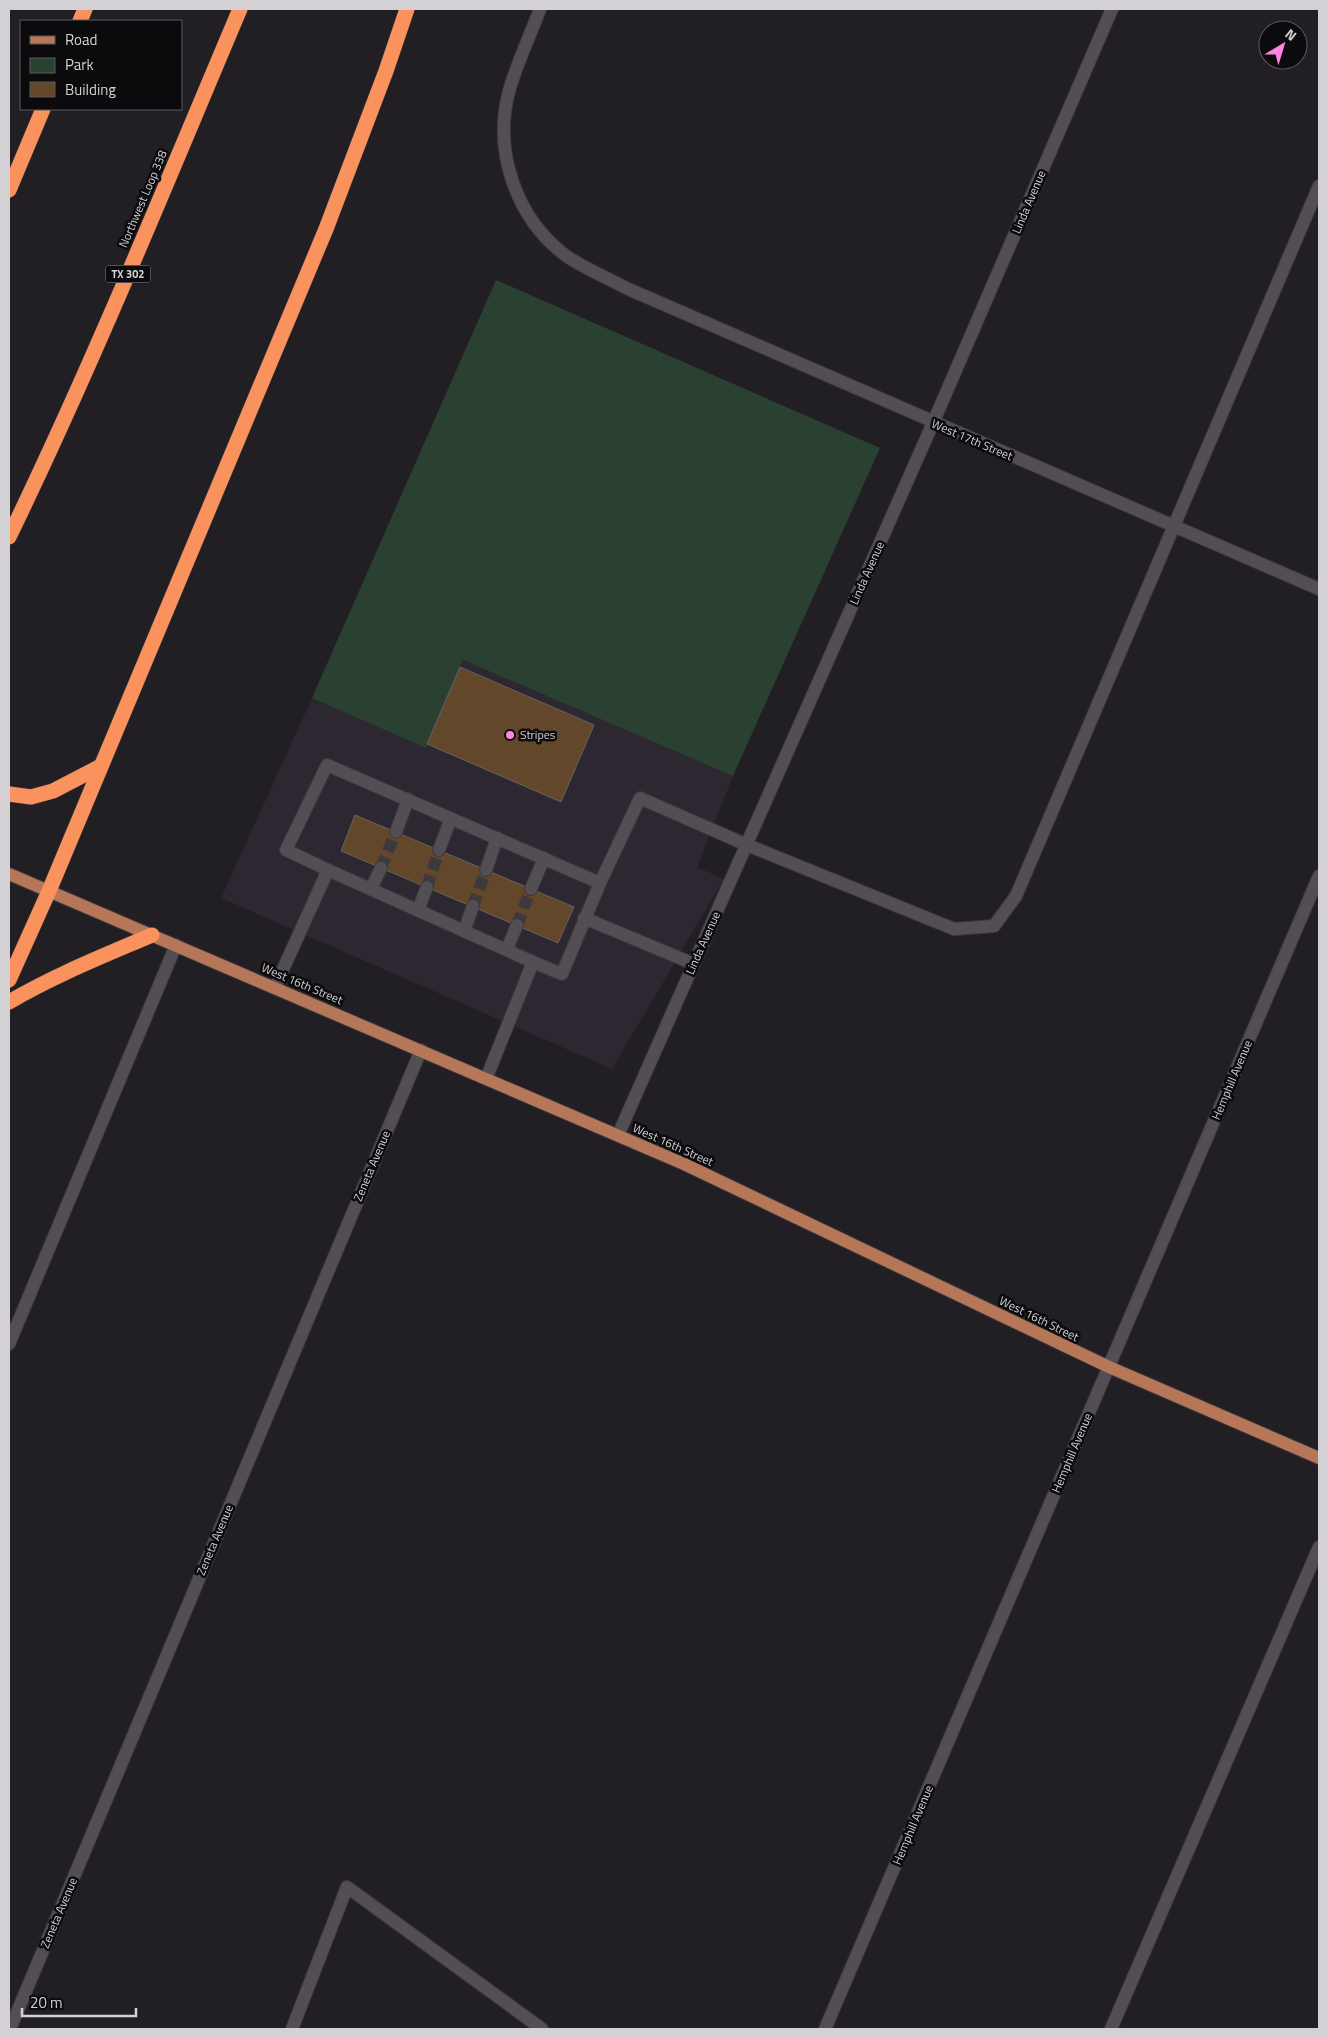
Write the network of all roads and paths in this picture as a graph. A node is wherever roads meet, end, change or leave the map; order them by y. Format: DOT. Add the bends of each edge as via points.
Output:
graph roads {
  1 [pos="240,9"];
  2 [pos="407,9"];
  3 [pos="540,9"];
  4 [pos="1112,9"];
  5 [pos="43,110"];
  6 [pos="1319,186"];
  7 [pos="9,190"];
  8 [pos="933,423"];
  9 [pos="1175,527"];
  10 [pos="9,537"];
  11 [pos="1319,589"];
  12 [pos="101,766"];
  13 [pos="9,794"];
  14 [pos="408,800"];
  15 [pos="450,818"];
  16 [pos="396,832"];
  17 [pos="497,838"];
  18 [pos="747,845"];
  19 [pos="439,850"];
  20 [pos="544,858"];
  21 [pos="380,868"];
  22 [pos="328,870"];
  23 [pos="486,870"];
  24 [pos="9,874"];
  25 [pos="1319,876"];
  26 [pos="600,883"];
  27 [pos="427,887"];
  28 [pos="371,889"];
  29 [pos="531,889"];
  30 [pos="49,891"];
  31 [pos="473,906"];
  32 [pos="418,910"];
  33 [pos="584,918"];
  34 [pos="517,925"];
  35 [pos="464,931"];
  36 [pos="152,935"];
  37 [pos="176,945"];
  38 [pos="507,949"];
  39 [pos="533,962"];
  40 [pos="694,964"];
  41 [pos="9,980"];
  42 [pos="275,988"];
  43 [pos="9,1002"];
  44 [pos="421,1050"];
  45 [pos="486,1079"];
  46 [pos="618,1135"];
  47 [pos="9,1344"];
  48 [pos="1109,1368"];
  49 [pos="1319,1458"];
  50 [pos="1319,1547"];
  51 [pos="10,2029"];
  52 [pos="292,2029"];
  53 [pos="542,2029"];
  54 [pos="825,2029"];
  55 [pos="1111,2029"];
  1 -- 10 [label="highway, Northwest Loop 338 / TX 302" via="113,311"];
  2 -- 12 [label="highway" via="326,230"];
  3 -- 8 [label="street, West 17th Street" via="510,90 504,141 516,193 546,238 566,256 626,288"];
  4 -- 8 [label="street, Linda Avenue"];
  5 -- 7 [label="highway"];
  6 -- 9 [label="street"];
  8 -- 9 [label="street, West 17th Street"];
  8 -- 18 [label="street, Linda Avenue"];
  9 -- 11 [label="street, West 17th Street"];
  9 -- 18 [label="street" via="1016,896 994,926 954,929"];
  12 -- 13 [label="highway" via="53,791 31,797"];
  12 -- 30 [label="highway"];
  14 -- 15 [label="street"];
  14 -- 16 [label="street"];
  14 -- 22 [label="street" via="327,764 286,850"];
  15 -- 17 [label="street"];
  15 -- 19 [label="street"];
  17 -- 20 [label="street"];
  17 -- 23 [label="street"];
  18 -- 26 [label="street" via="640,798"];
  18 -- 40 [label="street, Linda Avenue"];
  20 -- 26 [label="street"];
  20 -- 29 [label="street"];
  21 -- 28 [label="street"];
  22 -- 28 [label="street"];
  22 -- 42 [label="street"];
  24 -- 30 [label="main road, West 16th Street"];
  25 -- 48 [label="street, Hemphill Avenue"];
  26 -- 33 [label="street"];
  27 -- 32 [label="street"];
  28 -- 32 [label="street"];
  30 -- 36 [label="main road, West 16th Street"];
  30 -- 41 [label="highway"];
  31 -- 35 [label="street"];
  32 -- 35 [label="street"];
  33 -- 39 [label="street" via="562,974"];
  33 -- 40 [label="street"];
  34 -- 38 [label="street"];
  35 -- 38 [label="street"];
  36 -- 37 [label="main road, West 16th Street"];
  36 -- 43 [label="highway" via="62,973"];
  37 -- 42 [label="main road, West 16th Street"];
  37 -- 47 [label="street"];
  38 -- 39 [label="street"];
  39 -- 45 [label="street"];
  40 -- 46 [label="street, Linda Avenue"];
  42 -- 44 [label="main road, West 16th Street"];
  44 -- 45 [label="main road, West 16th Street"];
  44 -- 51 [label="street, Zeneta Avenue"];
  45 -- 46 [label="main road, West 16th Street"];
  46 -- 48 [label="main road, West 16th Street"];
  48 -- 49 [label="main road, West 16th Street"];
  48 -- 54 [label="street, Hemphill Avenue"];
  50 -- 55 [label="street"];
  52 -- 53 [label="street" via="347,1887"];
}
